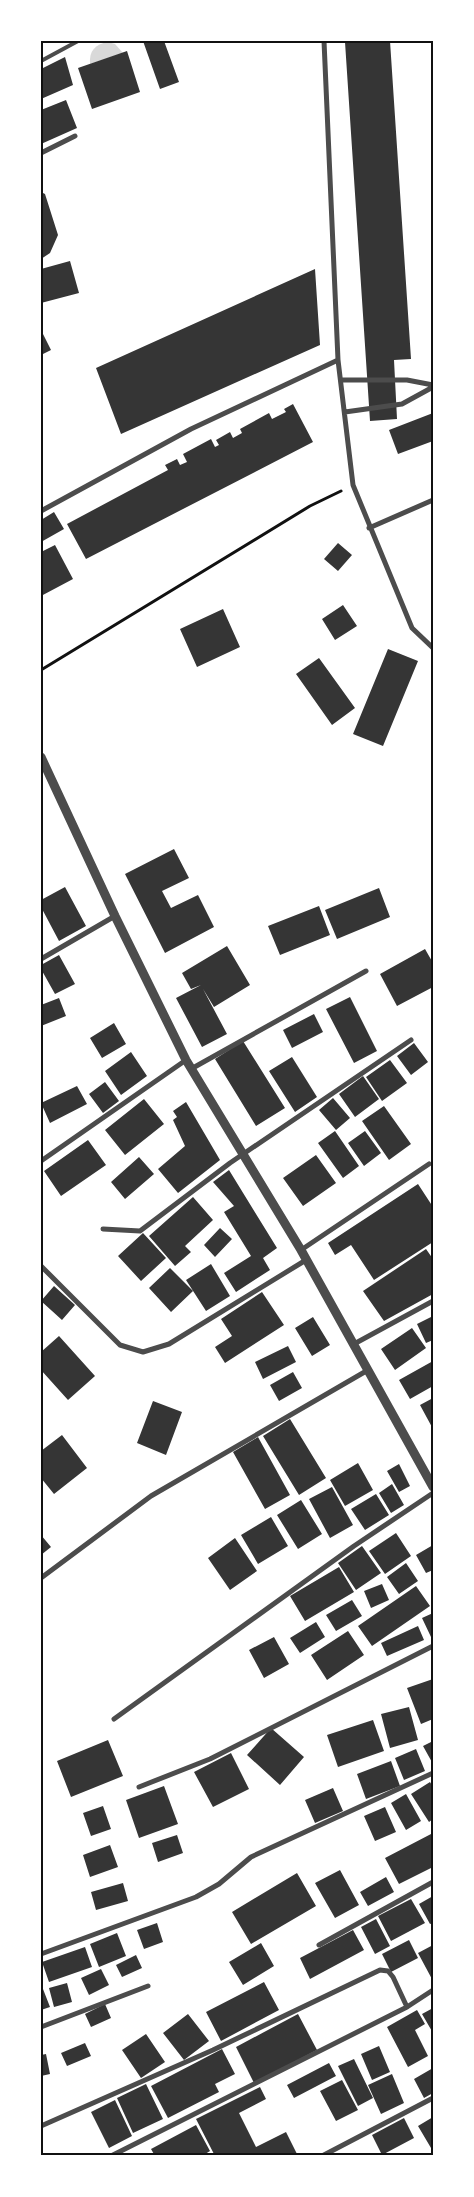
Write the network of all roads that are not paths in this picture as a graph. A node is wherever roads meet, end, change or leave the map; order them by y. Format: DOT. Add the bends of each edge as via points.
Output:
graph roads {
  1 [pos="78,41"];
  2 [pos="324,41"];
  3 [pos="41,61"];
  4 [pos="75,136"];
  5 [pos="41,153"];
  6 [pos="338,360"];
  7 [pos="341,380"];
  8 [pos="433,386"];
  9 [pos="345,412"];
  10 [pos="433,500"];
  11 [pos="41,511"];
  12 [pos="369,528"];
  13 [pos="433,648"];
  14 [pos="41,757"];
  15 [pos="115,916"];
  16 [pos="41,959"];
  17 [pos="366,971"];
  18 [pos="411,1040"];
  19 [pos="186,1060"];
  20 [pos="191,1069"];
  21 [pos="242,1156"];
  22 [pos="41,1160"];
  23 [pos="429,1164"];
  24 [pos="103,1229"];
  25 [pos="301,1250"];
  26 [pos="306,1260"];
  27 [pos="41,1266"];
  28 [pos="433,1301"];
  29 [pos="354,1344"];
  30 [pos="369,1370"];
  31 [pos="433,1487"];
  32 [pos="433,1493"];
  33 [pos="41,1578"];
  34 [pos="433,1646"];
  35 [pos="114,1719"];
  36 [pos="433,1773"];
  37 [pos="139,1787"];
  38 [pos="433,1882"];
  39 [pos="319,1945"];
  40 [pos="41,1954"];
  41 [pos="148,1986"];
  42 [pos="433,1990"];
  43 [pos="406,2007"];
  44 [pos="41,2027"];
  45 [pos="433,2098"];
  46 [pos="41,2126"];
  47 [pos="111,2156"];
  48 [pos="322,2156"];
  1 -- 3 [label="lane"];
  2 -- 6 [label="street"];
  4 -- 5 [label="street"];
  6 -- 7 [label="street"];
  6 -- 11 [label="street" via="191,429"];
  7 -- 8 [label="street" via="407,380"];
  7 -- 9 [label="street"];
  8 -- 9 [label="street" via="402,404"];
  9 -- 12 [label="street" via="353,485"];
  10 -- 12 [label="street"];
  12 -- 13 [label="street" via="412,628"];
  14 -- 15 [label="street"];
  15 -- 16 [label="street"];
  15 -- 19 [label="street"];
  17 -- 20 [label="street"];
  18 -- 21 [label="street"];
  19 -- 20 [label="street"];
  19 -- 22 [label="street"];
  20 -- 21 [label="street"];
  21 -- 24 [label="street" via="140,1231"];
  21 -- 25 [label="street"];
  23 -- 25 [label="street"];
  25 -- 26 [label="street"];
  26 -- 27 [label="street" via="169,1344 143,1352 120,1345"];
  26 -- 29 [label="street"];
  28 -- 29 [label="street"];
  29 -- 30 [label="street"];
  30 -- 31 [label="street"];
  30 -- 33 [label="street" via="151,1496"];
  32 -- 35 [label="street"];
  34 -- 37 [label="street" via="210,1759"];
  36 -- 40 [label="street" via="251,1857 219,1884 196,1897"];
  38 -- 39 [label="street"];
  41 -- 44 [label="street"];
  42 -- 43 [label="street"];
  43 -- 46 [label="street" via="393,1977 388,1971 380,1970 213,2050"];
  43 -- 47 [label="street"];
  45 -- 48 [label="street"];
}
